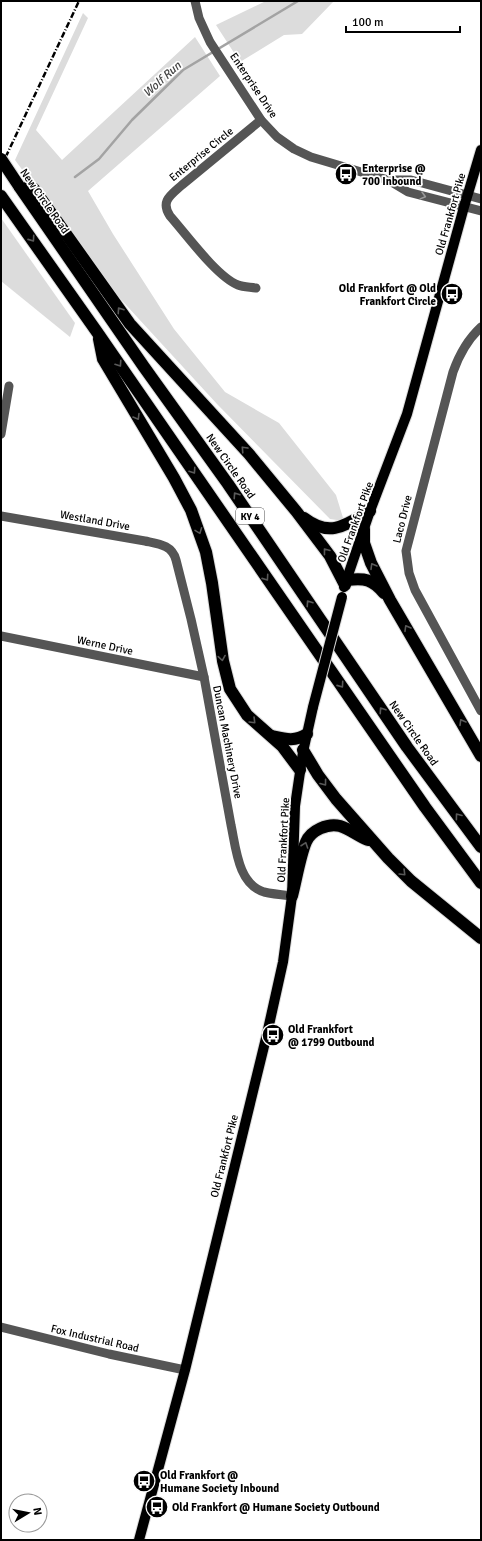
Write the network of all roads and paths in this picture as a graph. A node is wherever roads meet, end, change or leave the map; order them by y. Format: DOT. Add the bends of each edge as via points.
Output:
graph roads {
  1 [pos="195,1"];
  2 [pos="261,120"];
  3 [pos="481,150"];
  4 [pos="1,159"];
  5 [pos="388,180"];
  6 [pos="19,186"];
  7 [pos="467,195"];
  8 [pos="1,196"];
  9 [pos="481,199"];
  10 [pos="464,207"];
  11 [pos="481,211"];
  12 [pos="256,288"];
  13 [pos="481,327"];
  14 [pos="97,332"];
  15 [pos="9,386"];
  16 [pos="1,434"];
  17 [pos="296,511"];
  18 [pos="370,511"];
  19 [pos="1,516"];
  20 [pos="364,529"];
  21 [pos="176,560"];
  22 [pos="346,582"];
  23 [pos="390,600"];
  24 [pos="1,636"];
  25 [pos="204,677"];
  26 [pos="481,711"];
  27 [pos="307,734"];
  28 [pos="270,736"];
  29 [pos="303,750"];
  30 [pos="481,756"];
  31 [pos="300,770"];
  32 [pos="376,844"];
  33 [pos="481,847"];
  34 [pos="481,883"];
  35 [pos="292,896"];
  36 [pos="481,938"];
  37 [pos="1,1327"];
  38 [pos="185,1370"];
  39 [pos="139,1540"];
  1 -- 2 [label="street, Enterprise Drive" via="199,18 211,43"];
  2 -- 5 [label="street, Enterprise Drive" via="277,137 294,149 311,157"];
  2 -- 12 [label="street, Enterprise Circle" via="182,184 170,195 166,205 170,216 217,271 238,285"];
  3 -- 7 [label="main road, Old Frankfort Pike"];
  4 -- 6 [label="highway, New Circle Road / KY 4, bridge"];
  5 -- 7 [label="street, Enterprise Drive" via="411,180"];
  5 -- 10 [label="street, Enterprise Drive, one-way" via="408,192"];
  17 -- 6 [label="highway, one-way" via="249,454 130,324 34,189"];
  33 -- 6 [label="highway, New Circle Road / KY 4, one-way" via="407,747 228,484"];
  7 -- 9 [label="street, Enterprise Drive"];
  7 -- 10 [label="main road, Old Frankfort Pike"];
  8 -- 14 [label="highway, KY 4, one-way"];
  10 -- 11 [label="street, Enterprise Drive"];
  10 -- 18 [label="main road, Old Frankfort Pike" via="407,414"];
  13 -- 26 [label="street, Laco Drive" via="463,348 453,372 406,551 409,573 415,590"];
  14 -- 28 [label="highway, one-way" via="103,359 191,510 206,552 228,684 247,715"];
  14 -- 34 [label="highway, KY 4, one-way"];
  15 -- 16 [label="street"];
  17 -- 18 [label="highway" via="313,524 325,528 340,527"];
  22 -- 17 [label="highway, one-way"];
  18 -- 20 [label="main road, Old Frankfort Pike"];
  19 -- 21 [label="street, Westland Drive" via="163,545 171,550"];
  20 -- 22 [label="main road, Old Frankfort Pike"];
  23 -- 20 [label="highway, one-way" via="368,555 364,543"];
  21 -- 25 [label="street, Duncan Machinery Drive"];
  22 -- 23 [label="highway" via="358,579 372,582"];
  22 -- 27 [label="main road, Old Frankfort Pike, bridge"];
  30 -- 23 [label="highway, one-way"];
  24 -- 25 [label="street, Werne Drive"];
  25 -- 35 [label="street, Duncan Machinery Drive" via="236,852 242,869 254,887 264,892"];
  27 -- 28 [label="highway" via="296,740"];
  27 -- 29 [label="main road, Old Frankfort Pike"];
  28 -- 31 [label="highway" via="282,746"];
  29 -- 31 [label="main road, Old Frankfort Pike"];
  29 -- 32 [label="highway, one-way" via="336,800"];
  31 -- 35 [label="main road, Old Frankfort Pike" via="295,806"];
  35 -- 32 [label="highway, one-way" via="306,842 321,827 331,825 347,828"];
  32 -- 36 [label="highway, one-way" via="411,881"];
  35 -- 38 [label="main road, Old Frankfort Pike" via="283,962 267,1034"];
  37 -- 38 [label="street, Fox Industrial Road"];
  38 -- 39 [label="main road, Old Frankfort Pike"];
}
